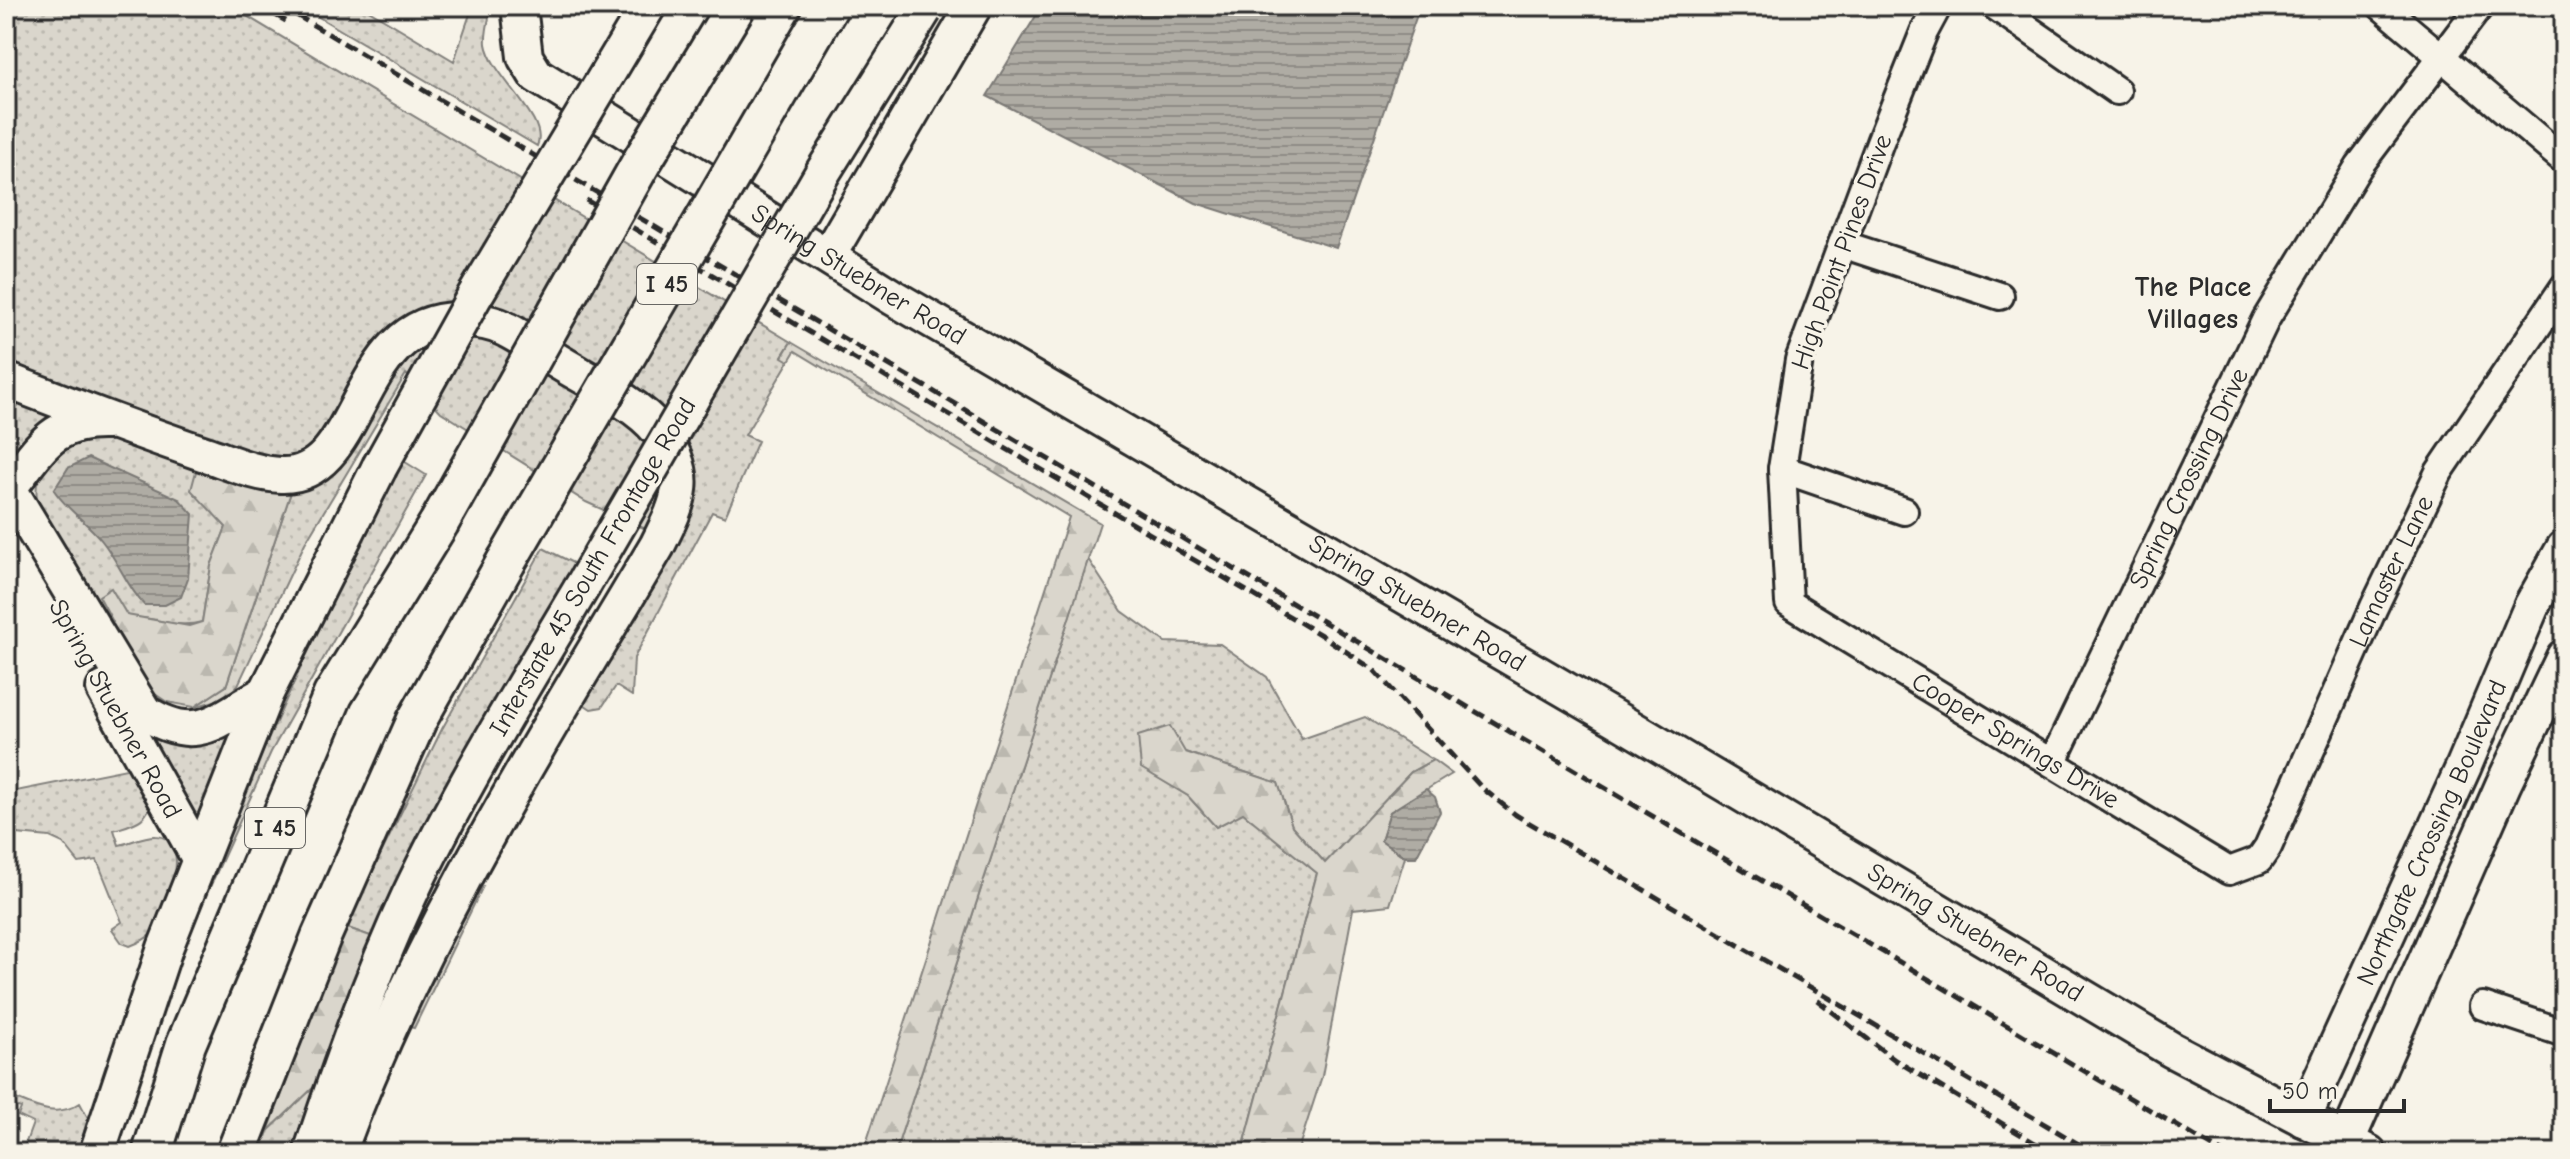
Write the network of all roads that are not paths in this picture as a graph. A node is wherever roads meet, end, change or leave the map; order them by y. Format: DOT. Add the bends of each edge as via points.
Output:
graph roads {
  1 [pos="519,6"];
  2 [pos="648,6"];
  3 [pos="736,6"];
  4 [pos="829,6"];
  5 [pos="974,6"];
  6 [pos="1938,6"];
  7 [pos="1995,6"];
  8 [pos="2381,6"];
  9 [pos="2480,6"];
  10 [pos="925,8"];
  11 [pos="2444,57"];
  12 [pos="2117,91"];
  13 [pos="2564,160"];
  14 [pos="1842,244"];
  15 [pos="829,254"];
  16 [pos="2564,287"];
  17 [pos="2000,296"];
  18 [pos="6,380"];
  19 [pos="111,422"];
  20 [pos="1782,469"];
  21 [pos="7,495"];
  22 [pos="1904,511"];
  23 [pos="2564,548"];
  24 [pos="1789,603"];
  25 [pos="2564,657"];
  26 [pos="266,693"];
  27 [pos="2052,763"];
  28 [pos="2463,768"];
  29 [pos="2503,785"];
  30 [pos="199,858"];
  31 [pos="2245,867"];
  32 [pos="2483,1006"];
  33 [pos="2564,1033"];
  34 [pos="2303,1119"];
  35 [pos="2358,1148"];
  36 [pos="97,1153"];
  37 [pos="152,1153"];
  38 [pos="236,1153"];
  39 [pos="311,1153"];
  40 [pos="338,1153"];
  1 -- 15 [label="main road, Spring Stuebner Road" via="525,57 536,75"];
  2 -- 26 [label="main road, bridge" via="474,297 379,468"];
  3 -- 37 [label="highway, I 45, bridge" via="641,163 439,523 333,695 186,1044"];
  4 -- 38 [label="highway, I 45, bridge" via="405,746 321,937"];
  5 -- 15 [label="main road"];
  6 -- 14 [label="street, High Point Pines Drive"];
  7 -- 12 [label="street"];
  8 -- 11 [label="street"];
  9 -- 11 [label="street, Spring Crossing Drive"];
  10 -- 39 [label="main road, Interstate 45 South Frontage Road, bridge" via="823,172 508,713 410,895 352,1029"];
  11 -- 13 [label="street"];
  11 -- 27 [label="street, Spring Crossing Drive" via="2359,166 2266,319"];
  14 -- 17 [label="street"];
  14 -- 20 [label="street, High Point Pines Drive" via="1799,360"];
  15 -- 34 [label="main road, Spring Stuebner Road" via="894,298 2172,1050"];
  16 -- 31 [label="street, Lamaster Lane" via="2439,472 2268,847"];
  18 -- 19 [label="main road"];
  19 -- 21 [label="main road" via="68,425 46,441"];
  19 -- 40 [label="main road" via="258,472 300,473 330,453 398,342 441,320 476,320 505,328 651,420 681,470 678,496 657,546 439,921 387,1029"];
  20 -- 22 [label="street"];
  20 -- 24 [label="street, High Point Pines Drive"];
  21 -- 26 [label="main road, Spring Stuebner Road" via="144,712 174,727 203,728"];
  21 -- 30 [label="main road, Spring Stuebner Road"];
  23 -- 28 [label="main road, Northgate Crossing Boulevard" via="2532,605"];
  24 -- 27 [label="street, Cooper Springs Drive"];
  25 -- 29 [label="main road, Northgate Crossing Boulevard"];
  26 -- 30 [label="main road"];
  27 -- 31 [label="street, Cooper Springs Drive" via="2229,871"];
  28 -- 29 [label="main road"];
  28 -- 34 [label="main road, Northgate Crossing Boulevard"];
  29 -- 35 [label="main road, Northgate Crossing Boulevard"];
  30 -- 36 [label="main road"];
  32 -- 33 [label="street"];
  34 -- 35 [label="main road, Spring Stuebner Road"];
}
